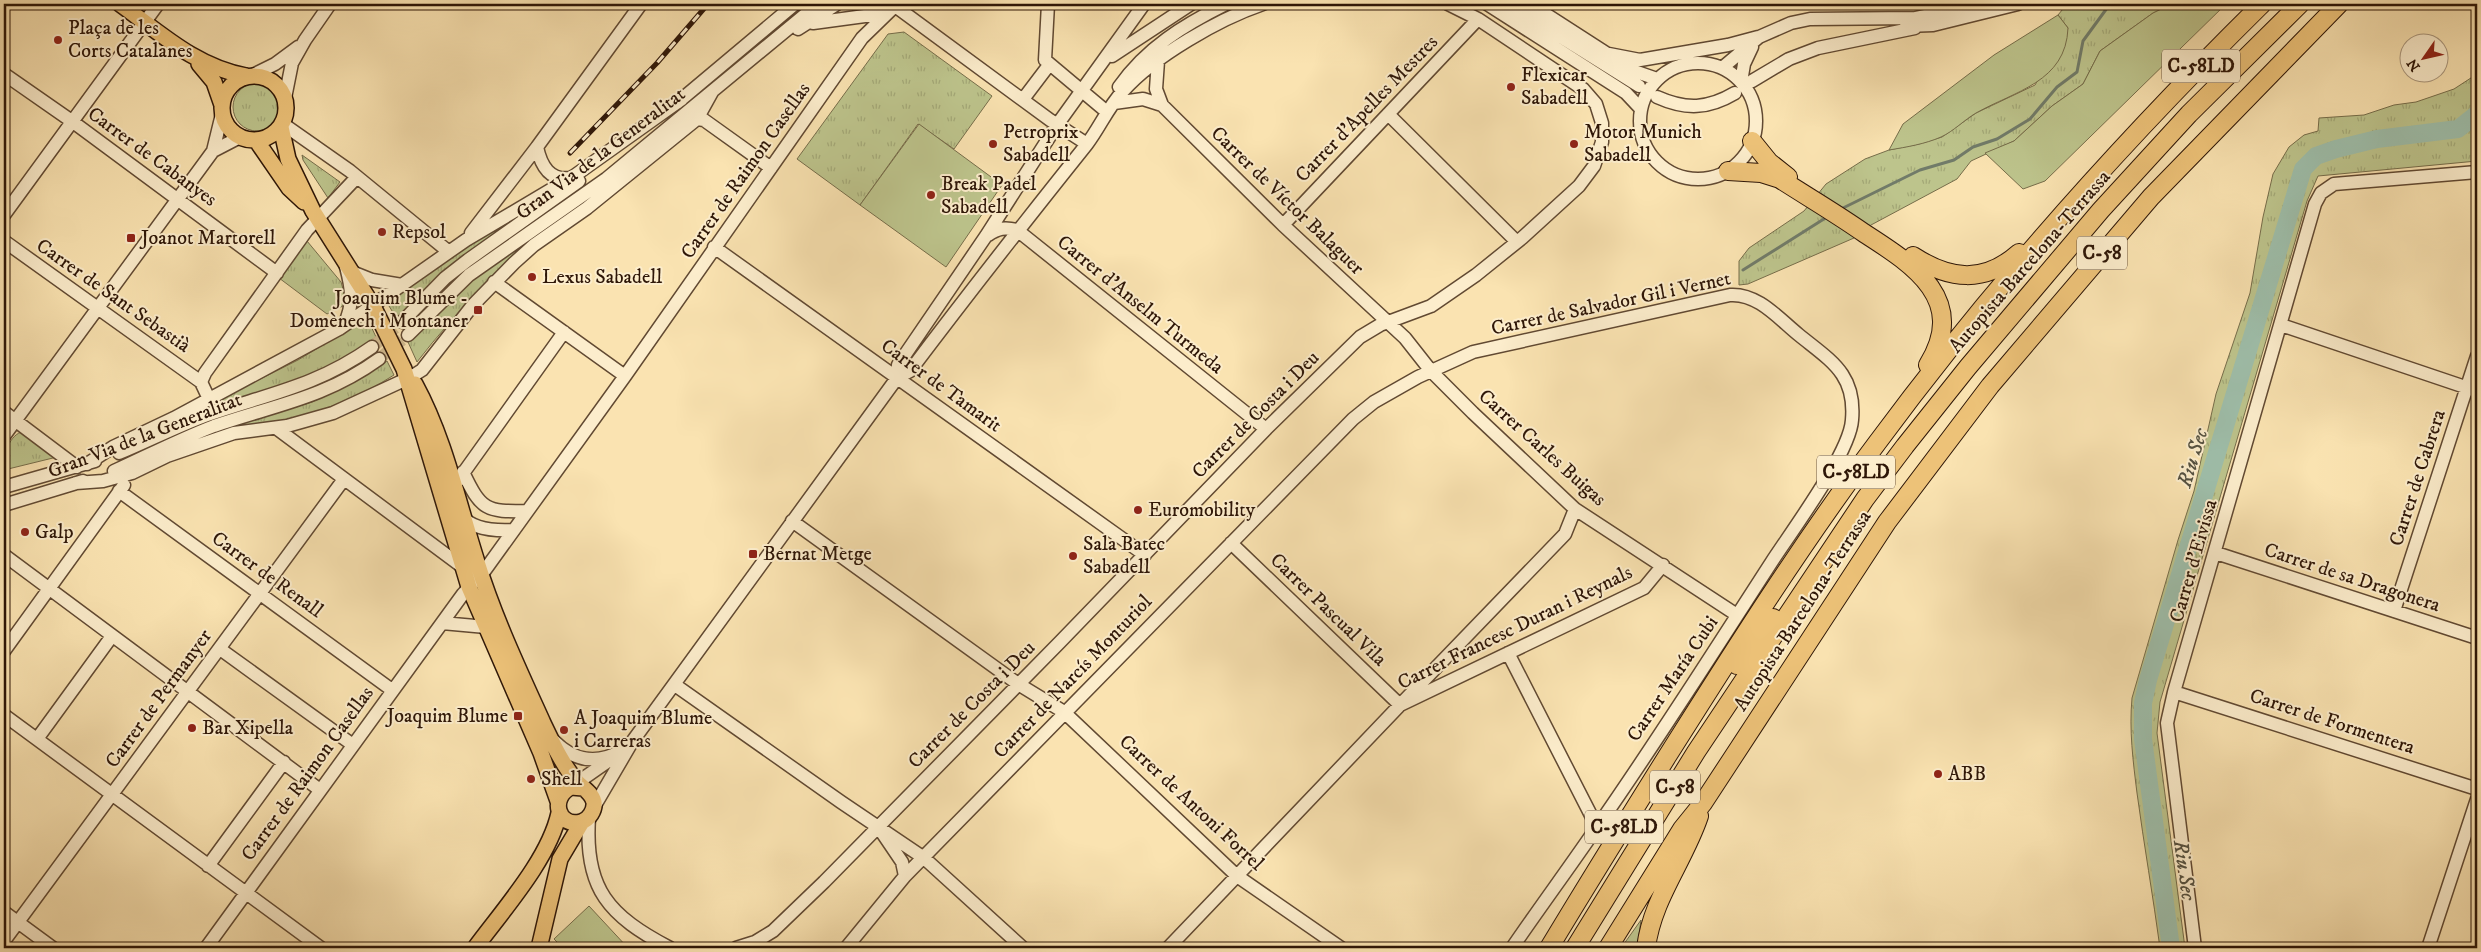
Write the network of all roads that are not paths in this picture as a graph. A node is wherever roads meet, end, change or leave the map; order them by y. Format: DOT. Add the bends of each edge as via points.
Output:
graph roads {
  1 [pos="120,4"];
  2 [pos="158,4"];
  3 [pos="330,4"];
  4 [pos="641,4"];
  5 [pos="795,4"];
  6 [pos="818,4"];
  7 [pos="837,4"];
  8 [pos="1048,4"];
  9 [pos="1144,4"];
  10 [pos="1191,4"];
  11 [pos="1226,4"];
  12 [pos="1263,4"];
  13 [pos="1448,4"];
  14 [pos="1488,4"];
  15 [pos="1508,4"];
  16 [pos="1530,4"];
  17 [pos="1981,4"];
  18 [pos="2018,4"];
  19 [pos="2262,4"];
  20 [pos="2300,4"];
  21 [pos="2339,4"];
  22 [pos="893,7"];
  23 [pos="1478,19"];
  24 [pos="1832,19"];
  25 [pos="145,22"];
  26 [pos="806,24"];
  27 [pos="1920,26"];
  28 [pos="1759,37"];
  29 [pos="304,40"];
  30 [pos="1609,54"];
  31 [pos="756,56"];
  32 [pos="195,59"];
  33 [pos="1158,61"];
  34 [pos="1102,64"];
  35 [pos="1049,65"];
  36 [pos="1722,68"];
  37 [pos="4,74"];
  38 [pos="250,75"];
  39 [pos="1658,79"];
  40 [pos="1743,85"];
  41 [pos="1639,86"];
  42 [pos="1083,91"];
  43 [pos="712,92"];
  44 [pos="1657,97"];
  45 [pos="286,98"];
  46 [pos="1024,98"];
  47 [pos="682,99"];
  48 [pos="1162,105"];
  49 [pos="1110,108"];
  50 [pos="1641,108"];
  51 [pos="222,109"];
  52 [pos="1388,114"];
  53 [pos="697,119"];
  54 [pos="73,122"];
  55 [pos="1057,125"];
  56 [pos="282,126"];
  57 [pos="240,137"];
  58 [pos="256,140"];
  59 [pos="1752,141"];
  60 [pos="1087,144"];
  61 [pos="537,147"];
  62 [pos="213,151"];
  63 [pos="770,168"];
  64 [pos="1728,171"];
  65 [pos="2477,172"];
  66 [pos="357,176"];
  67 [pos="571,178"];
  68 [pos="1806,193"];
  69 [pos="179,200"];
  70 [pos="4,215"];
  71 [pos="315,215"];
  72 [pos="2060,216"];
  73 [pos="1283,225"];
  74 [pos="1860,226"];
  75 [pos="1017,230"];
  76 [pos="986,236"];
  77 [pos="466,240"];
  78 [pos="4,241"];
  79 [pos="1517,242"];
  80 [pos="714,247"];
  81 [pos="449,252"];
  82 [pos="348,266"];
  83 [pos="277,273"];
  84 [pos="494,282"];
  85 [pos="402,285"];
  86 [pos="373,306"];
  87 [pos="98,309"];
  88 [pos="402,322"];
  89 [pos="1387,323"];
  90 [pos="344,325"];
  91 [pos="2281,325"];
  92 [pos="564,332"];
  93 [pos="408,335"];
  94 [pos="2477,356"];
  95 [pos="1431,370"];
  96 [pos="407,375"];
  97 [pos="625,376"];
  98 [pos="203,377"];
  99 [pos="897,378"];
  100 [pos="2472,389"];
  101 [pos="209,399"];
  102 [pos="4,412"];
  103 [pos="14,420"];
  104 [pos="1852,423"];
  105 [pos="276,428"];
  106 [pos="1266,430"];
  107 [pos="4,436"];
  108 [pos="1877,442"];
  109 [pos="430,455"];
  110 [pos="82,465"];
  111 [pos="463,472"];
  112 [pos="132,473"];
  113 [pos="344,479"];
  114 [pos="76,483"];
  115 [pos="454,486"];
  116 [pos="4,487"];
  117 [pos="119,491"];
  118 [pos="1865,499"];
  119 [pos="4,505"];
  120 [pos="1576,509"];
  121 [pos="527,511"];
  122 [pos="464,519"];
  123 [pos="792,521"];
  124 [pos="514,530"];
  125 [pos="1231,542"];
  126 [pos="2216,553"];
  127 [pos="1145,554"];
  128 [pos="4,555"];
  129 [pos="1663,565"];
  130 [pos="464,570"];
  131 [pos="481,575"];
  132 [pos="469,586"];
  133 [pos="49,588"];
  134 [pos="260,594"];
  135 [pos="2394,611"];
  136 [pos="1737,615"];
  137 [pos="442,622"];
  138 [pos="486,627"];
  139 [pos="112,636"];
  140 [pos="2477,638"];
  141 [pos="220,649"];
  142 [pos="4,651"];
  143 [pos="1508,653"];
  144 [pos="1018,684"];
  145 [pos="675,685"];
  146 [pos="392,690"];
  147 [pos="189,692"];
  148 [pos="2174,692"];
  149 [pos="1400,705"];
  150 [pos="1064,712"];
  151 [pos="4,715"];
  152 [pos="549,735"];
  153 [pos="37,739"];
  154 [pos="632,742"];
  155 [pos="353,745"];
  156 [pos="1675,745"];
  157 [pos="621,751"];
  158 [pos="284,762"];
  159 [pos="577,786"];
  160 [pos="2477,789"];
  161 [pos="320,790"];
  162 [pos="112,795"];
  163 [pos="2477,799"];
  164 [pos="1703,803"];
  165 [pos="559,807"];
  166 [pos="588,816"];
  167 [pos="878,826"];
  168 [pos="1597,827"];
  169 [pos="924,858"];
  170 [pos="208,866"];
  171 [pos="904,876"];
  172 [pos="1237,876"];
  173 [pos="245,893"];
  174 [pos="1657,908"];
  175 [pos="4,912"];
  176 [pos="17,922"];
  177 [pos="4,941"];
  178 [pos="480,947"];
  179 [pos="53,948"];
  180 [pos="206,948"];
  181 [pos="321,948"];
  182 [pos="539,948"];
  183 [pos="670,948"];
  184 [pos="736,948"];
  185 [pos="846,948"];
  186 [pos="1023,948"];
  187 [pos="1168,948"];
  188 [pos="1341,948"];
  189 [pos="1512,948"];
  190 [pos="1549,948"];
  191 [pos="1576,948"];
  192 [pos="1608,948"];
  193 [pos="1646,948"];
  194 [pos="1654,948"];
  195 [pos="2196,948"];
  196 [pos="2428,948"];
  1 -- 25 [label="main road"];
  2 -- 25 [label="street"];
  3 -- 29 [label="street"];
  4 -- 61 [label="street"];
  5 -- 47 [label="street, Gran Via de la Generalitat"];
  6 -- 31 [label="street, Gran Via de la Generalitat"];
  7 -- 26 [label="street"];
  8 -- 35 [label="street" via="1045,60"];
  9 -- 34 [label="street"];
  10 -- 34 [label="street"];
  11 -- 49 [label="street" via="1197,18 1152,48 1129,72"];
  12 -- 33 [label="street" via="1207,29"];
  13 -- 23 [label="street"];
  14 -- 50 [label="street" via="1626,93"];
  15 -- 41 [label="street"];
  16 -- 30 [label="street"];
  17 -- 24 [label="street" via="1915,18"];
  18 -- 27 [label="street" via="1965,19"];
  19 -- 72 [label="highway, C-58LD"];
  20 -- 118 [label="highway, Autopista Barcelona-Terrassa / C-58" via="2189,114 2101,210 1968,367"];
  21 -- 164 [label="highway, Autopista Barcelona-Terrassa / C-58" via="2151,197 1990,386 1887,522"];
  22 -- 26 [label="street"];
  22 -- 46 [label="street"];
  22 -- 63 [label="street, Carrer de Raimon Casellas" via="862,38"];
  23 -- 52 [label="street, Carrer d'Apelles Mestres"];
  23 -- 79 [label="street, Carrer de Costa i Deu" via="1583,89 1596,104 1602,123 1602,142 1594,166 1580,186"];
  24 -- 27 [label="street"];
  24 -- 28 [label="street" via="1791,23"];
  25 -- 32 [label="main road"];
  25 -- 54 [label="street"];
  26 -- 31 [label="street"];
  27 -- 40 [label="street" via="1818,48 1789,59"];
  28 -- 30 [label="street" via="1640,60"];
  28 -- 36 [label="street"];
  28 -- 40 [label="street" via="1746,57"];
  29 -- 38 [label="street" via="284,58"];
  29 -- 45 [label="street" via="292,63"];
  30 -- 39 [label="street" via="1634,71"];
  31 -- 43 [label="street, Gran Via de la Generalitat"];
  32 -- 38 [label="main road" via="224,72"];
  32 -- 51 [label="main road" via="214,82"];
  33 -- 48 [label="street" via="1156,89"];
  33 -- 49 [label="street" via="1127,87"];
  34 -- 42 [label="street"];
  35 -- 42 [label="street"];
  35 -- 46 [label="street"];
  36 -- 39 [label="street" via="1706,63 1688,63 1672,68"];
  36 -- 40 [label="street"];
  37 -- 54 [label="street, Carrer de Cabanyes"];
  38 -- 45 [label="main road" via="274,82"];
  38 -- 51 [label="main road" via="227,90"];
  39 -- 50 [label="street" via="1647,92"];
  40 -- 44 [label="street" via="1720,101 1700,107 1676,105"];
  40 -- 59 [label="street" via="1755,113"];
  42 -- 49 [label="street"];
  42 -- 55 [label="street"];
  43 -- 53 [label="street"];
  43 -- 93 [label="street, Gran Via de la Generalitat" via="600,184 469,275"];
  45 -- 56 [label="main road" via="287,110"];
  46 -- 55 [label="street"];
  47 -- 67 [label="street"];
  47 -- 88 [label="street, Gran Via de la Generalitat" via="590,173 460,266"];
  48 -- 49 [label="street" via="1143,99"];
  48 -- 73 [label="street, Carrer de Víctor Balaguer"];
  49 -- 60 [label="street"];
  50 -- 64 [label="street" via="1640,126 1644,143 1666,170 1692,179 1711,178"];
  51 -- 57 [label="main road" via="232,130"];
  51 -- 62 [label="street"];
  52 -- 73 [label="street, Carrer d'Apelles Mestres"];
  52 -- 79 [label="street"];
  53 -- 63 [label="street" via="704,120"];
  53 -- 84 [label="street" via="594,202 534,245"];
  54 -- 69 [label="street, Carrer de Cabanyes"];
  54 -- 70 [label="street"];
  55 -- 60 [label="street"];
  55 -- 76 [label="street"];
  56 -- 58 [label="main road" via="269,137"];
  56 -- 66 [label="street"];
  56 -- 71 [label="main road" via="285,150"];
  57 -- 58 [label="main road"];
  57 -- 62 [label="street"];
  58 -- 71 [label="main road" via="290,188"];
  59 -- 64 [label="street" via="1741,160"];
  59 -- 68 [label="highway" via="1769,162"];
  60 -- 75 [label="street"];
  61 -- 67 [label="street" via="541,163 550,174 562,179"];
  61 -- 77 [label="street"];
  62 -- 69 [label="street"];
  63 -- 80 [label="street, Carrer de Raimon Casellas"];
  64 -- 68 [label="highway" via="1770,175"];
  65 -- 91 [label="street, Carrer d'Eivissa" via="2343,182 2321,192"];
  66 -- 71 [label="street"];
  66 -- 81 [label="street"];
  67 -- 77 [label="street"];
  68 -- 74 [label="highway"];
  69 -- 83 [label="street, Carrer de Cabanyes"];
  69 -- 87 [label="street"];
  71 -- 82 [label="main road"];
  71 -- 83 [label="street"];
  72 -- 74 [label="highway" via="2002,266 1968,275 1942,272"];
  72 -- 108 [label="highway, C-58LD" via="1980,310"];
  73 -- 89 [label="street, Carrer de Víctor Balaguer"];
  74 -- 108 [label="highway" via="1921,273 1933,289 1941,317 1941,335 1930,362"];
  75 -- 76 [label="street" via="997,229"];
  75 -- 99 [label="street" via="910,370"];
  75 -- 106 [label="street, Carrer d'Anselm Turmeda"];
  76 -- 99 [label="street" via="898,365"];
  77 -- 81 [label="street"];
  78 -- 87 [label="street, Carrer de Sant Sebastià"];
  79 -- 89 [label="street, Carrer de Costa i Deu" via="1431,306"];
  80 -- 97 [label="street, Carrer de Raimon Casellas"];
  80 -- 99 [label="street, Carrer de Tamarit"];
  81 -- 85 [label="street"];
  82 -- 85 [label="street" via="372,280"];
  82 -- 86 [label="main road"];
  82 -- 90 [label="street" via="352,305"];
  83 -- 98 [label="street"];
  84 -- 92 [label="street"];
  84 -- 96 [label="street" via="422,370"];
  85 -- 86 [label="street"];
  86 -- 90 [label="street"];
  86 -- 96 [label="main road"];
  87 -- 98 [label="street, Carrer de Sant Sebastià"];
  87 -- 103 [label="street"];
  89 -- 95 [label="street, Carrer Carles Buigas" via="1406,338"];
  89 -- 106 [label="street, Carrer de Costa i Deu" via="1360,337"];
  90 -- 101 [label="street"];
  91 -- 100 [label="street"];
  91 -- 126 [label="street, Carrer d'Eivissa"];
  92 -- 97 [label="street"];
  92 -- 111 [label="street"];
  94 -- 100 [label="street, Carrer de Cabrera"];
  95 -- 104 [label="street, Carrer de Salvador Gil i Vernet" via="1472,352 1741,294 1752,297 1834,364 1847,379 1853,401"];
  95 -- 120 [label="street, Carrer Carles Buigas"];
  95 -- 125 [label="street, Carrer de Narcís Monturiol" via="1374,402 1353,419"];
  96 -- 105 [label="street" via="332,413"];
  96 -- 109 [label="main road"];
  96 -- 115 [label="main road" via="422,399"];
  97 -- 121 [label="street, Carrer de Raimon Casellas"];
  98 -- 101 [label="street"];
  99 -- 123 [label="street"];
  99 -- 127 [label="street, Carrer de Tamarit"];
  100 -- 135 [label="street, Carrer de Cabrera"];
  101 -- 110 [label="street"];
  102 -- 103 [label="street"];
  103 -- 107 [label="street"];
  103 -- 110 [label="street"];
  104 -- 136 [label="street, Carrer María Cubi" via="1844,445 1820,488"];
  105 -- 112 [label="street" via="234,433 206,441"];
  105 -- 113 [label="street"];
  106 -- 127 [label="street, Carrer de Costa i Deu"];
  108 -- 156 [label="highway, C-58LD" via="1761,609"];
  109 -- 122 [label="street" via="454,506"];
  109 -- 130 [label="main road"];
  110 -- 114 [label="street, Gran Via de la Generalitat" via="132,448 198,419 310,383 376,353 341,383 316,395 202,431 112,472"];
  110 -- 116 [label="street, Gran Via de la Generalitat"];
  111 -- 115 [label="street"];
  111 -- 121 [label="street" via="482,504 497,512"];
  112 -- 114 [label="street" via="103,481"];
  112 -- 117 [label="street"];
  113 -- 130 [label="street"];
  113 -- 134 [label="street, Carrer de Permanyer"];
  114 -- 119 [label="street, Gran Via de la Generalitat"];
  115 -- 122 [label="main road"];
  117 -- 133 [label="street"];
  117 -- 134 [label="street, Carrer de Renall"];
  118 -- 156 [label="highway"];
  118 -- 191 [label="highway, Autopista Barcelona-Terrassa / C-58" via="1696,752"];
  120 -- 129 [label="street, Carrer Carles Buigas"];
  120 -- 149 [label="street" via="1565,534"];
  121 -- 124 [label="street, Carrer de Raimon Casellas"];
  122 -- 124 [label="street" via="495,531"];
  122 -- 131 [label="main road"];
  123 -- 144 [label="street, Carrer de Antoni Forrel"];
  123 -- 145 [label="street"];
  124 -- 131 [label="street, Carrer de Raimon Casellas"];
  125 -- 149 [label="street, Carrer Pascual Vila"];
  125 -- 150 [label="street, Carrer de Narcís Monturiol"];
  126 -- 135 [label="street, Carrer de sa Dragonera"];
  126 -- 148 [label="street, Carrer d'Eivissa"];
  127 -- 144 [label="street, Carrer de Costa i Deu"];
  128 -- 133 [label="street"];
  129 -- 136 [label="street, Carrer Carles Buigas"];
  129 -- 143 [label="street, Carrer Francesc Duran i Reynals" via="1644,588"];
  130 -- 131 [label="street"];
  130 -- 132 [label="main road"];
  131 -- 132 [label="street, Carrer de Raimon Casellas"];
  131 -- 152 [label="main road"];
  132 -- 137 [label="street, Carrer de Raimon Casellas"];
  132 -- 138 [label="main road"];
  133 -- 139 [label="street"];
  133 -- 142 [label="street"];
  134 -- 141 [label="street, Carrer de Permanyer"];
  134 -- 146 [label="street, Carrer de Renall"];
  135 -- 140 [label="street, Carrer de sa Dragonera"];
  136 -- 168 [label="street, Carrer María Cubi" via="1708,664"];
  137 -- 138 [label="street"];
  137 -- 146 [label="street, Carrer de Raimon Casellas"];
  138 -- 165 [label="main road" via="541,752"];
  139 -- 147 [label="street"];
  139 -- 153 [label="street"];
  141 -- 147 [label="street, Carrer de Permanyer"];
  141 -- 155 [label="street"];
  143 -- 149 [label="street, Carrer Francesc Duran i Reynals"];
  143 -- 168 [label="street"];
  144 -- 150 [label="street, Carrer de Antoni Forrel"];
  144 -- 167 [label="street, Carrer de Costa i Deu"];
  145 -- 154 [label="street"];
  145 -- 167 [label="street"];
  146 -- 155 [label="street, Carrer de Raimon Casellas"];
  147 -- 158 [label="street"];
  147 -- 162 [label="street, Carrer de Permanyer"];
  148 -- 160 [label="street, Carrer de Formentera"];
  148 -- 195 [label="street, Carrer d'Eivissa" via="2167,723"];
  149 -- 172 [label="street, Carrer Francesc Duran i Reynals"];
  150 -- 169 [label="street, Carrer de Narcís Monturiol"];
  150 -- 172 [label="street, Carrer de Antoni Forrel"];
  151 -- 153 [label="street"];
  152 -- 157 [label="street" via="565,751 578,758 597,760"];
  152 -- 159 [label="main road"];
  153 -- 162 [label="street"];
  154 -- 157 [label="street"];
  154 -- 166 [label="street"];
  155 -- 161 [label="street, Carrer de Raimon Casellas"];
  156 -- 190 [label="highway, C-58LD"];
  157 -- 159 [label="street"];
  158 -- 161 [label="street"];
  158 -- 170 [label="street"];
  159 -- 165 [label="main road" via="562,793"];
  159 -- 166 [label="main road" via="592,797"];
  161 -- 173 [label="street, Carrer de Raimon Casellas"];
  162 -- 170 [label="street"];
  162 -- 176 [label="street, Carrer de Permanyer"];
  163 -- 196 [label="street"];
  164 -- 174 [label="highway" via="1692,838 1673,870"];
  164 -- 192 [label="highway, Autopista Barcelona-Terrassa / C-58" via="1682,829"];
  165 -- 166 [label="main road" via="569,822"];
  165 -- 178 [label="main road" via="550,842"];
  166 -- 182 [label="main road" via="560,859"];
  166 -- 183 [label="street" via="589,860 600,892 618,916 640,933"];
  167 -- 169 [label="street"];
  167 -- 171 [label="street" via="902,862"];
  167 -- 184 [label="street, Carrer de Costa i Deu" via="773,931"];
  168 -- 189 [label="street, Carrer María Cubi"];
  169 -- 171 [label="street, Carrer de Narcís Monturiol"];
  169 -- 186 [label="street"];
  170 -- 173 [label="street"];
  171 -- 185 [label="street, Carrer de Narcís Monturiol"];
  172 -- 187 [label="street, Carrer Francesc Duran i Reynals"];
  172 -- 188 [label="street, Carrer de Antoni Forrel"];
  173 -- 180 [label="street, Carrer de Raimon Casellas"];
  173 -- 181 [label="street"];
  174 -- 193 [label="highway"];
  174 -- 194 [label="highway"];
  175 -- 176 [label="street"];
  176 -- 177 [label="street, Carrer de Permanyer"];
  176 -- 179 [label="street"];
}
